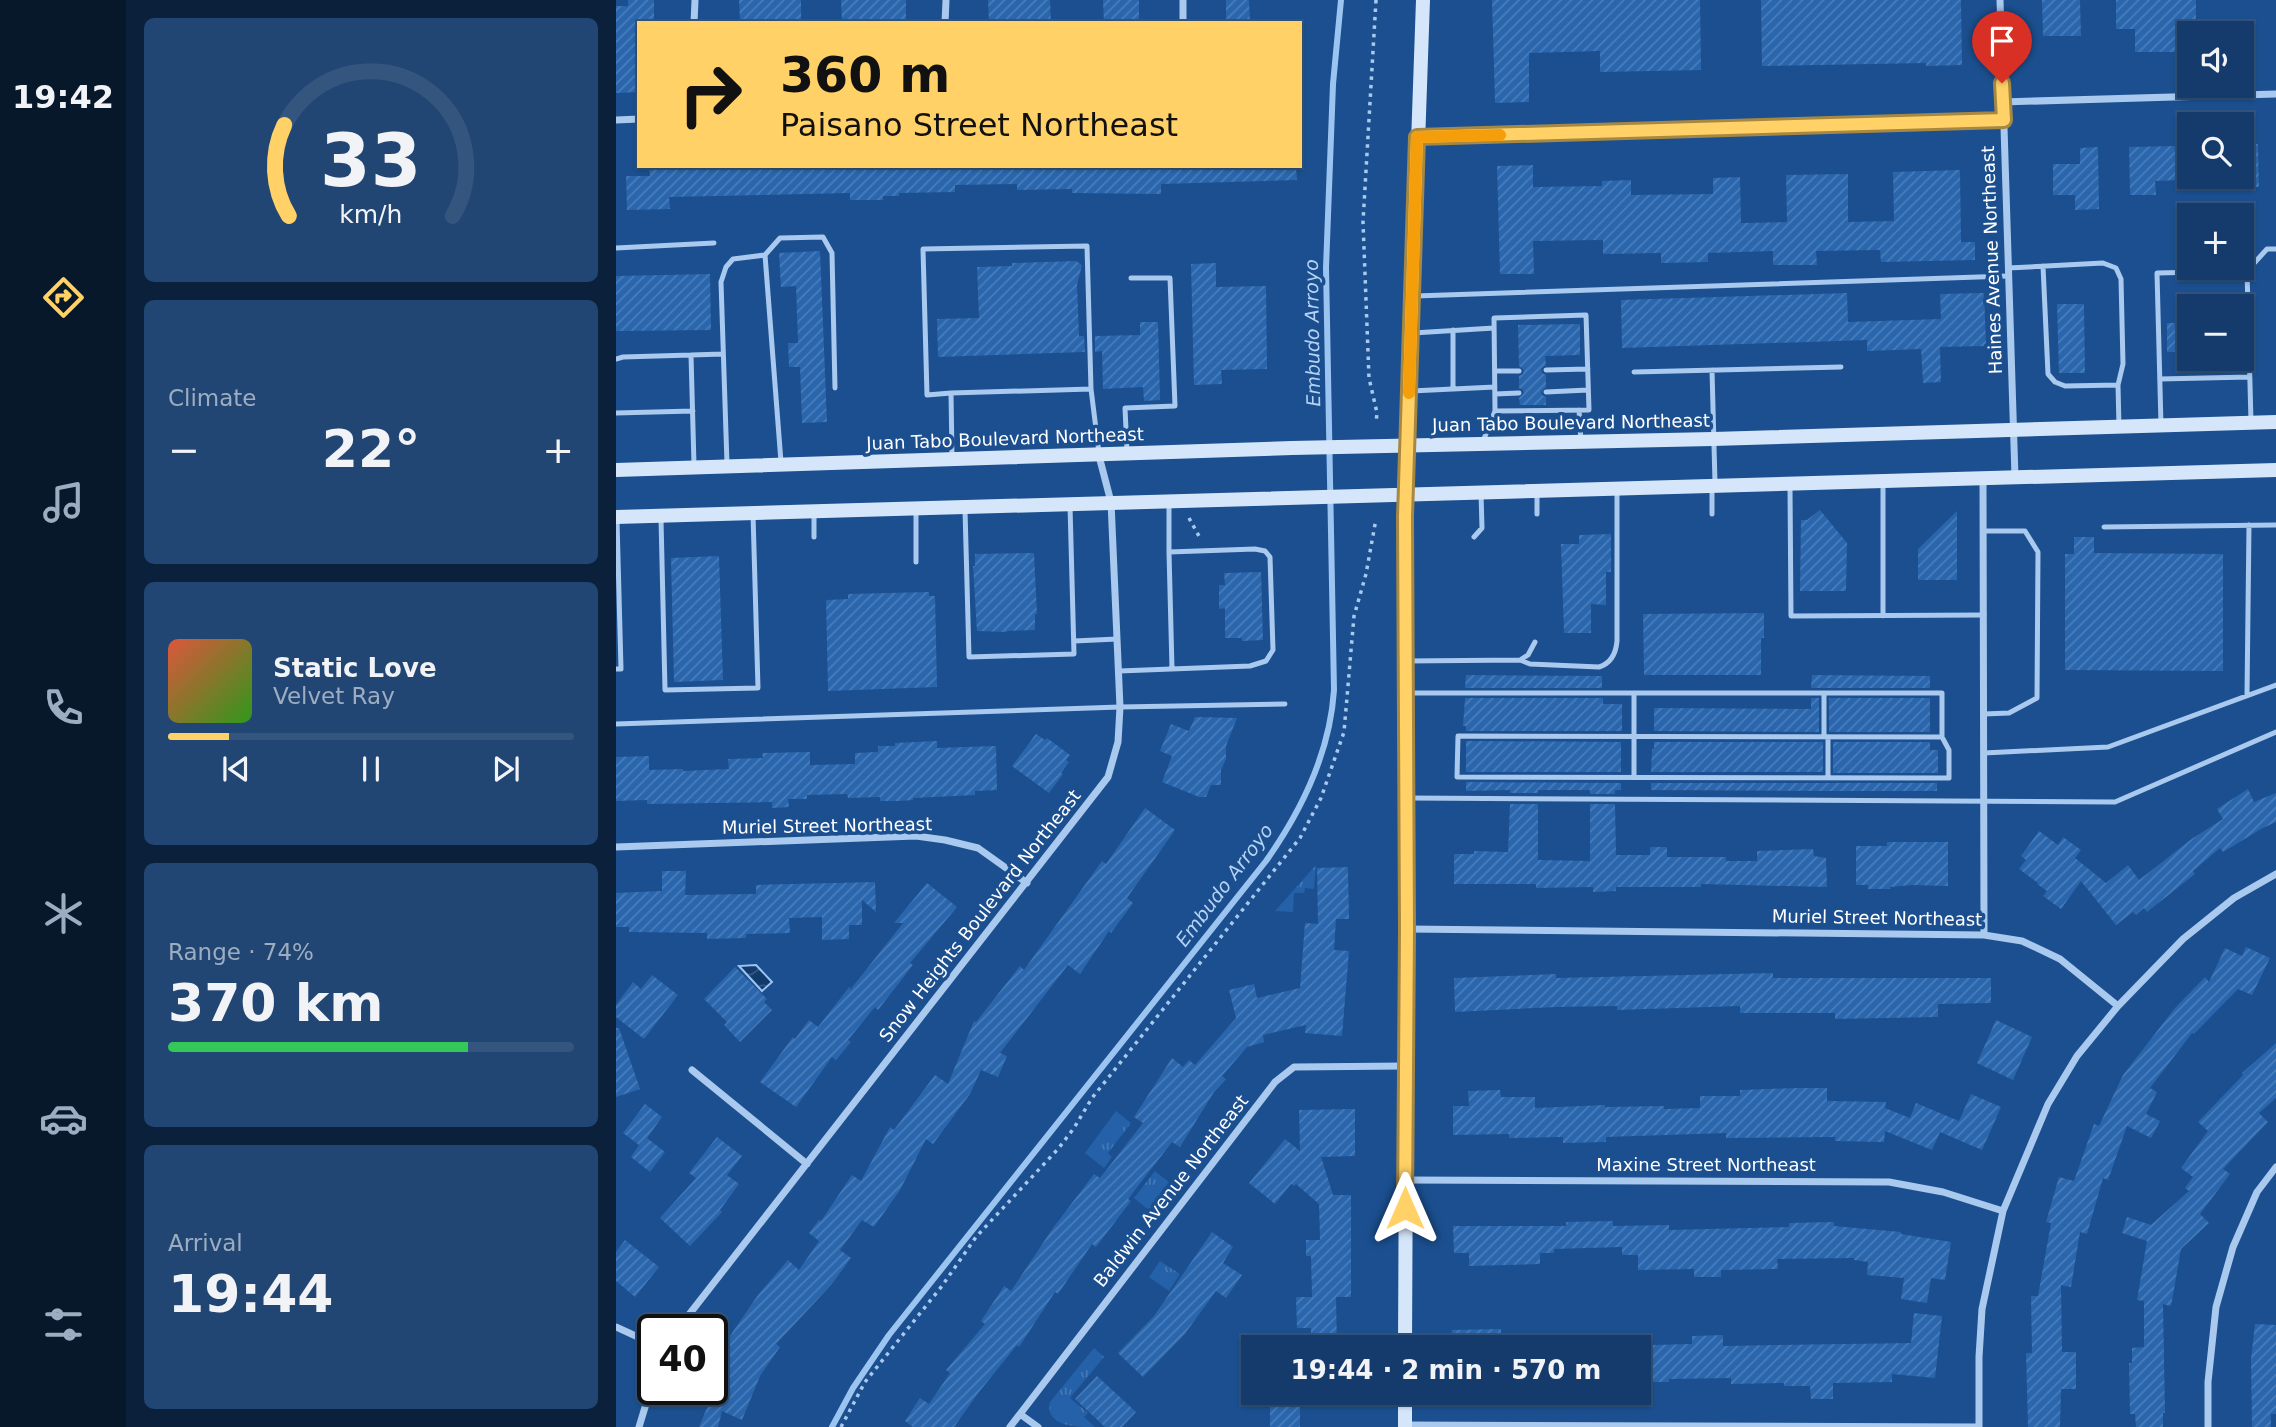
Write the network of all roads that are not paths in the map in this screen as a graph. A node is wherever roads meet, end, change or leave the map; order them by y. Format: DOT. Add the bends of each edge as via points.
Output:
graph roads {
  1 [pos="695,0"];
  2 [pos="946,0"];
  3 [pos="1183,0"];
  4 [pos="1423,0"];
  5 [pos="2000,0"];
  6 [pos="694,21"];
  7 [pos="945,21"];
  8 [pos="1183,21"];
  9 [pos="2276,94"];
  10 [pos="2002,102"];
  11 [pos="637,119"];
  12 [pos="616,120"];
  13 [pos="2004,120"];
  14 [pos="1417,137"];
  15 [pos="714,243"];
  16 [pos="616,248"];
  17 [pos="2276,249"];
  18 [pos="765,255"];
  19 [pos="2254,263"];
  20 [pos="2043,266"];
  21 [pos="2008,272"];
  22 [pos="2177,273"];
  23 [pos="1131,278"];
  24 [pos="2247,280"];
  25 [pos="1412,296"];
  26 [pos="1494,328"];
  27 [pos="1453,330"];
  28 [pos="1411,333"];
  29 [pos="723,354"];
  30 [pos="691,355"];
  31 [pos="616,359"];
  32 [pos="1841,367"];
  33 [pos="1588,369"];
  34 [pos="1546,370"];
  35 [pos="1712,370"];
  36 [pos="1495,371"];
  37 [pos="1519,371"];
  38 [pos="1634,372"];
  39 [pos="2249,377"];
  40 [pos="2160,379"];
  41 [pos="2118,385"];
  42 [pos="835,388"];
  43 [pos="1091,389"];
  44 [pos="1453,389"];
  45 [pos="1588,390"];
  46 [pos="1409,391"];
  47 [pos="1495,391"];
  48 [pos="1546,392"];
  49 [pos="1519,393"];
  50 [pos="951,394"];
  51 [pos="1579,410"];
  52 [pos="693,411"];
  53 [pos="1494,411"];
  54 [pos="616,413"];
  55 [pos="2251,422"];
  56 [pos="2276,422"];
  57 [pos="2161,425"];
  58 [pos="2119,427"];
  59 [pos="2013,430"];
  60 [pos="1713,439"];
  61 [pos="1581,442"];
  62 [pos="1482,444"];
  63 [pos="1407,446"];
  64 [pos="1127,454"];
  65 [pos="1099,456"];
  66 [pos="952,460"];
  67 [pos="782,465"];
  68 [pos="727,467"];
  69 [pos="694,468"];
  70 [pos="616,470"];
  71 [pos="2276,470"];
  72 [pos="2015,477"];
  73 [pos="1983,478"];
  74 [pos="1883,481"];
  75 [pos="1790,484"];
  76 [pos="1713,486"];
  77 [pos="1616,489"];
  78 [pos="1537,492"];
  79 [pos="1481,494"];
  80 [pos="1406,495"];
  81 [pos="1168,500"];
  82 [pos="1111,502"];
  83 [pos="1069,503"];
  84 [pos="964,506"];
  85 [pos="916,508"];
  86 [pos="814,511"];
  87 [pos="753,513"];
  88 [pos="1537,514"];
  89 [pos="1712,514"];
  90 [pos="661,516"];
  91 [pos="617,517"];
  92 [pos="2249,525"];
  93 [pos="2276,525"];
  94 [pos="2104,527"];
  95 [pos="1983,531"];
  96 [pos="814,537"];
  97 [pos="1474,537"];
  98 [pos="1170,552"];
  99 [pos="916,562"];
  100 [pos="1984,615"];
  101 [pos="1884,616"];
  102 [pos="1117,639"];
  103 [pos="1073,641"];
  104 [pos="1535,642"];
  105 [pos="1520,660"];
  106 [pos="1406,661"];
  107 [pos="616,669"];
  108 [pos="1171,669"];
  109 [pos="1119,671"];
  110 [pos="2276,685"];
  111 [pos="1406,693"];
  112 [pos="1634,693"];
  113 [pos="1824,693"];
  114 [pos="2247,695"];
  115 [pos="1285,704"];
  116 [pos="1120,707"];
  117 [pos="1984,714"];
  118 [pos="616,724"];
  119 [pos="2276,732"];
  120 [pos="1634,736"];
  121 [pos="1826,737"];
  122 [pos="1942,737"];
  123 [pos="1984,753"];
  124 [pos="1634,777"];
  125 [pos="1828,778"];
  126 [pos="1407,798"];
  127 [pos="1984,801"];
  128 [pos="616,847"];
  129 [pos="2276,874"];
  130 [pos="1027,883"];
  131 [pos="1407,929"];
  132 [pos="1984,935"];
  133 [pos="2118,1006"];
  134 [pos="1405,1066"];
  135 [pos="692,1070"];
  136 [pos="807,1164"];
  137 [pos="2276,1167"];
  138 [pos="1405,1180"];
  139 [pos="2003,1211"];
  140 [pos="690,1314"];
  141 [pos="616,1326"];
  142 [pos="1405,1335"];
  143 [pos="637,1336"];
  144 [pos="646,1405"];
  145 [pos="1405,1405"];
  146 [pos="1020,1414"];
  147 [pos="1405,1426"];
  148 [pos="639,1427"];
  149 [pos="1010,1427"];
  150 [pos="1038,1427"];
  151 [pos="1979,1427"];
  152 [pos="2208,1427"];
  1 -- 6 [label="street"];
  2 -- 7 [label="street"];
  3 -- 8 [label="street"];
  4 -- 14 [label="main road"];
  5 -- 10 [label="street, Haines Avenue Northeast"];
  9 -- 10 [label="street"];
  10 -- 13 [label="street, Haines Avenue Northeast"];
  11 -- 12 [label="street"];
  13 -- 14 [label="street"];
  13 -- 21 [label="street, Haines Avenue Northeast"];
  14 -- 25 [label="main road"];
  15 -- 16 [label="lane"];
  17 -- 19 [label="lane" via="2267,249"];
  18 -- 29 [label="lane" via="733,258 726,267 721,282"];
  18 -- 42 [label="lane" via="780,238 823,237 832,253"];
  18 -- 67 [label="lane"];
  20 -- 21 [label="lane"];
  20 -- 41 [label="lane" via="2048,373 2054,382 2065,386"];
  20 -- 41 [label="lane" via="2103,263 2116,268 2122,279 2123,363"];
  21 -- 25 [label="lane"];
  21 -- 59 [label="street, Haines Avenue Northeast"];
  22 -- 40 [label="lane" via="2157,273"];
  23 -- 64 [label="lane" via="1170,278 1175,406 1125,408"];
  24 -- 39 [label="lane"];
  25 -- 28 [label="main road"];
  26 -- 27 [label="lane"];
  26 -- 33 [label="lane" via="1494,318 1586,315"];
  26 -- 36 [label="lane"];
  27 -- 28 [label="lane"];
  27 -- 44 [label="lane"];
  28 -- 46 [label="main road"];
  29 -- 30 [label="lane"];
  29 -- 68 [label="lane"];
  30 -- 31 [label="lane"];
  30 -- 52 [label="lane"];
  32 -- 35 [label="lane"];
  33 -- 34 [label="lane"];
  33 -- 45 [label="lane"];
  35 -- 38 [label="lane"];
  35 -- 60 [label="lane"];
  36 -- 37 [label="lane"];
  36 -- 47 [label="lane"];
  39 -- 40 [label="lane"];
  39 -- 55 [label="lane"];
  40 -- 57 [label="lane"];
  41 -- 58 [label="lane"];
  43 -- 50 [label="lane"];
  43 -- 50 [label="lane" via="1087,246 923,249 927,395"];
  43 -- 65 [label="lane"];
  44 -- 46 [label="lane"];
  44 -- 47 [label="lane"];
  45 -- 48 [label="lane"];
  45 -- 51 [label="lane" via="1589,410"];
  46 -- 63 [label="main road"];
  47 -- 49 [label="lane"];
  47 -- 53 [label="lane"];
  50 -- 66 [label="lane"];
  51 -- 53 [label="lane"];
  51 -- 61 [label="lane"];
  52 -- 54 [label="lane"];
  52 -- 69 [label="lane"];
  53 -- 62 [label="lane"];
  55 -- 56 [label="main road, Juan Tabo Boulevard Northeast"];
  55 -- 57 [label="main road, Juan Tabo Boulevard Northeast"];
  57 -- 58 [label="main road, Juan Tabo Boulevard Northeast"];
  58 -- 59 [label="main road, Juan Tabo Boulevard Northeast"];
  59 -- 60 [label="main road, Juan Tabo Boulevard Northeast"];
  59 -- 72 [label="street, Haines Avenue Northeast"];
  60 -- 61 [label="main road, Juan Tabo Boulevard Northeast"];
  60 -- 76 [label="lane"];
  61 -- 62 [label="main road, Juan Tabo Boulevard Northeast"];
  62 -- 63 [label="main road, Juan Tabo Boulevard Northeast"];
  63 -- 64 [label="main road, Juan Tabo Boulevard Northeast"];
  63 -- 80 [label="main road"];
  64 -- 65 [label="main road, Juan Tabo Boulevard Northeast"];
  65 -- 66 [label="main road, Juan Tabo Boulevard Northeast"];
  65 -- 82 [label="street, Snow Heights Boulevard Northeast"];
  66 -- 67 [label="main road, Juan Tabo Boulevard Northeast"];
  67 -- 68 [label="main road, Juan Tabo Boulevard Northeast"];
  68 -- 69 [label="main road, Juan Tabo Boulevard Northeast"];
  69 -- 70 [label="main road, Juan Tabo Boulevard Northeast"];
  71 -- 72 [label="main road"];
  72 -- 73 [label="main road"];
  73 -- 74 [label="main road"];
  73 -- 95 [label="street"];
  74 -- 75 [label="main road"];
  74 -- 101 [label="lane"];
  75 -- 76 [label="main road"];
  75 -- 101 [label="lane" via="1791,617"];
  76 -- 77 [label="main road"];
  76 -- 89 [label="lane"];
  77 -- 78 [label="main road"];
  77 -- 105 [label="lane" via="1617,641 1612,658 1599,667"];
  78 -- 79 [label="main road"];
  78 -- 88 [label="lane"];
  79 -- 80 [label="main road"];
  79 -- 97 [label="lane" via="1482,528"];
  80 -- 81 [label="main road"];
  80 -- 106 [label="main road"];
  81 -- 82 [label="main road"];
  81 -- 98 [label="lane"];
  82 -- 83 [label="main road"];
  82 -- 102 [label="street, Snow Heights Boulevard Northeast"];
  83 -- 84 [label="main road"];
  83 -- 103 [label="lane"];
  84 -- 85 [label="main road"];
  84 -- 103 [label="lane" via="969,657 1074,654"];
  85 -- 86 [label="main road"];
  85 -- 99 [label="lane"];
  86 -- 87 [label="main road"];
  86 -- 96 [label="lane"];
  87 -- 90 [label="main road"];
  87 -- 90 [label="lane" via="758,688 665,690"];
  90 -- 91 [label="main road"];
  91 -- 107 [label="lane" via="621,669"];
  92 -- 93 [label="lane"];
  92 -- 94 [label="lane"];
  92 -- 114 [label="lane"];
  95 -- 100 [label="street"];
  95 -- 117 [label="lane" via="2025,531 2038,552 2037,698 2009,713"];
  98 -- 108 [label="lane"];
  98 -- 108 [label="lane" via="1265,551 1270,557 1273,650 1266,661 1250,666"];
  100 -- 101 [label="lane"];
  100 -- 117 [label="street"];
  102 -- 103 [label="lane"];
  102 -- 109 [label="street, Snow Heights Boulevard Northeast"];
  104 -- 105 [label="lane"];
  105 -- 106 [label="lane"];
  106 -- 111 [label="main road"];
  108 -- 109 [label="lane"];
  109 -- 116 [label="street, Snow Heights Boulevard Northeast"];
  110 -- 114 [label="lane"];
  111 -- 112 [label="lane"];
  111 -- 126 [label="main road"];
  112 -- 113 [label="lane"];
  112 -- 120 [label="lane"];
  113 -- 121 [label="lane"];
  113 -- 122 [label="lane" via="1942,694"];
  114 -- 123 [label="lane" via="2108,747"];
  115 -- 116 [label="lane"];
  116 -- 118 [label="lane"];
  116 -- 130 [label="street, Snow Heights Boulevard Northeast" via="1118,742 1108,777"];
  117 -- 123 [label="street"];
  119 -- 127 [label="lane" via="2115,802"];
  120 -- 121 [label="lane"];
  120 -- 124 [label="lane"];
  120 -- 124 [label="lane" via="1458,736 1457,777"];
  121 -- 122 [label="lane"];
  121 -- 125 [label="lane"];
  122 -- 125 [label="lane" via="1949,750 1949,778"];
  123 -- 127 [label="street"];
  124 -- 125 [label="lane"];
  126 -- 127 [label="lane"];
  126 -- 131 [label="main road"];
  127 -- 132 [label="street"];
  128 -- 130 [label="street, Muriel Street Northeast" via="916,836 978,848"];
  129 -- 133 [label="street" via="2234,898 2183,939"];
  130 -- 136 [label="street, Snow Heights Boulevard Northeast"];
  131 -- 132 [label="street, Muriel Street Northeast"];
  131 -- 134 [label="main road"];
  132 -- 133 [label="street, Muriel Street Northeast" via="2022,941 2060,959"];
  133 -- 139 [label="street" via="2077,1056 2048,1104"];
  134 -- 138 [label="main road"];
  134 -- 146 [label="street, Baldwin Avenue Northeast" via="1294,1067 1275,1082"];
  135 -- 136 [label="street"];
  136 -- 140 [label="street, Snow Heights Boulevard Northeast"];
  137 -- 152 [label="street" via="2247,1214 2216,1307"];
  138 -- 139 [label="street, Maxine Street Northeast" via="1889,1182 1943,1192"];
  138 -- 142 [label="main road"];
  139 -- 151 [label="street" via="1982,1309"];
  141 -- 143 [label="street"];
  144 -- 148 [label="street"];
  145 -- 147 [label="main road"];
  146 -- 149 [label="street, Baldwin Avenue Northeast"];
  146 -- 150 [label="street"];
  147 -- 151 [label="street"];
}
